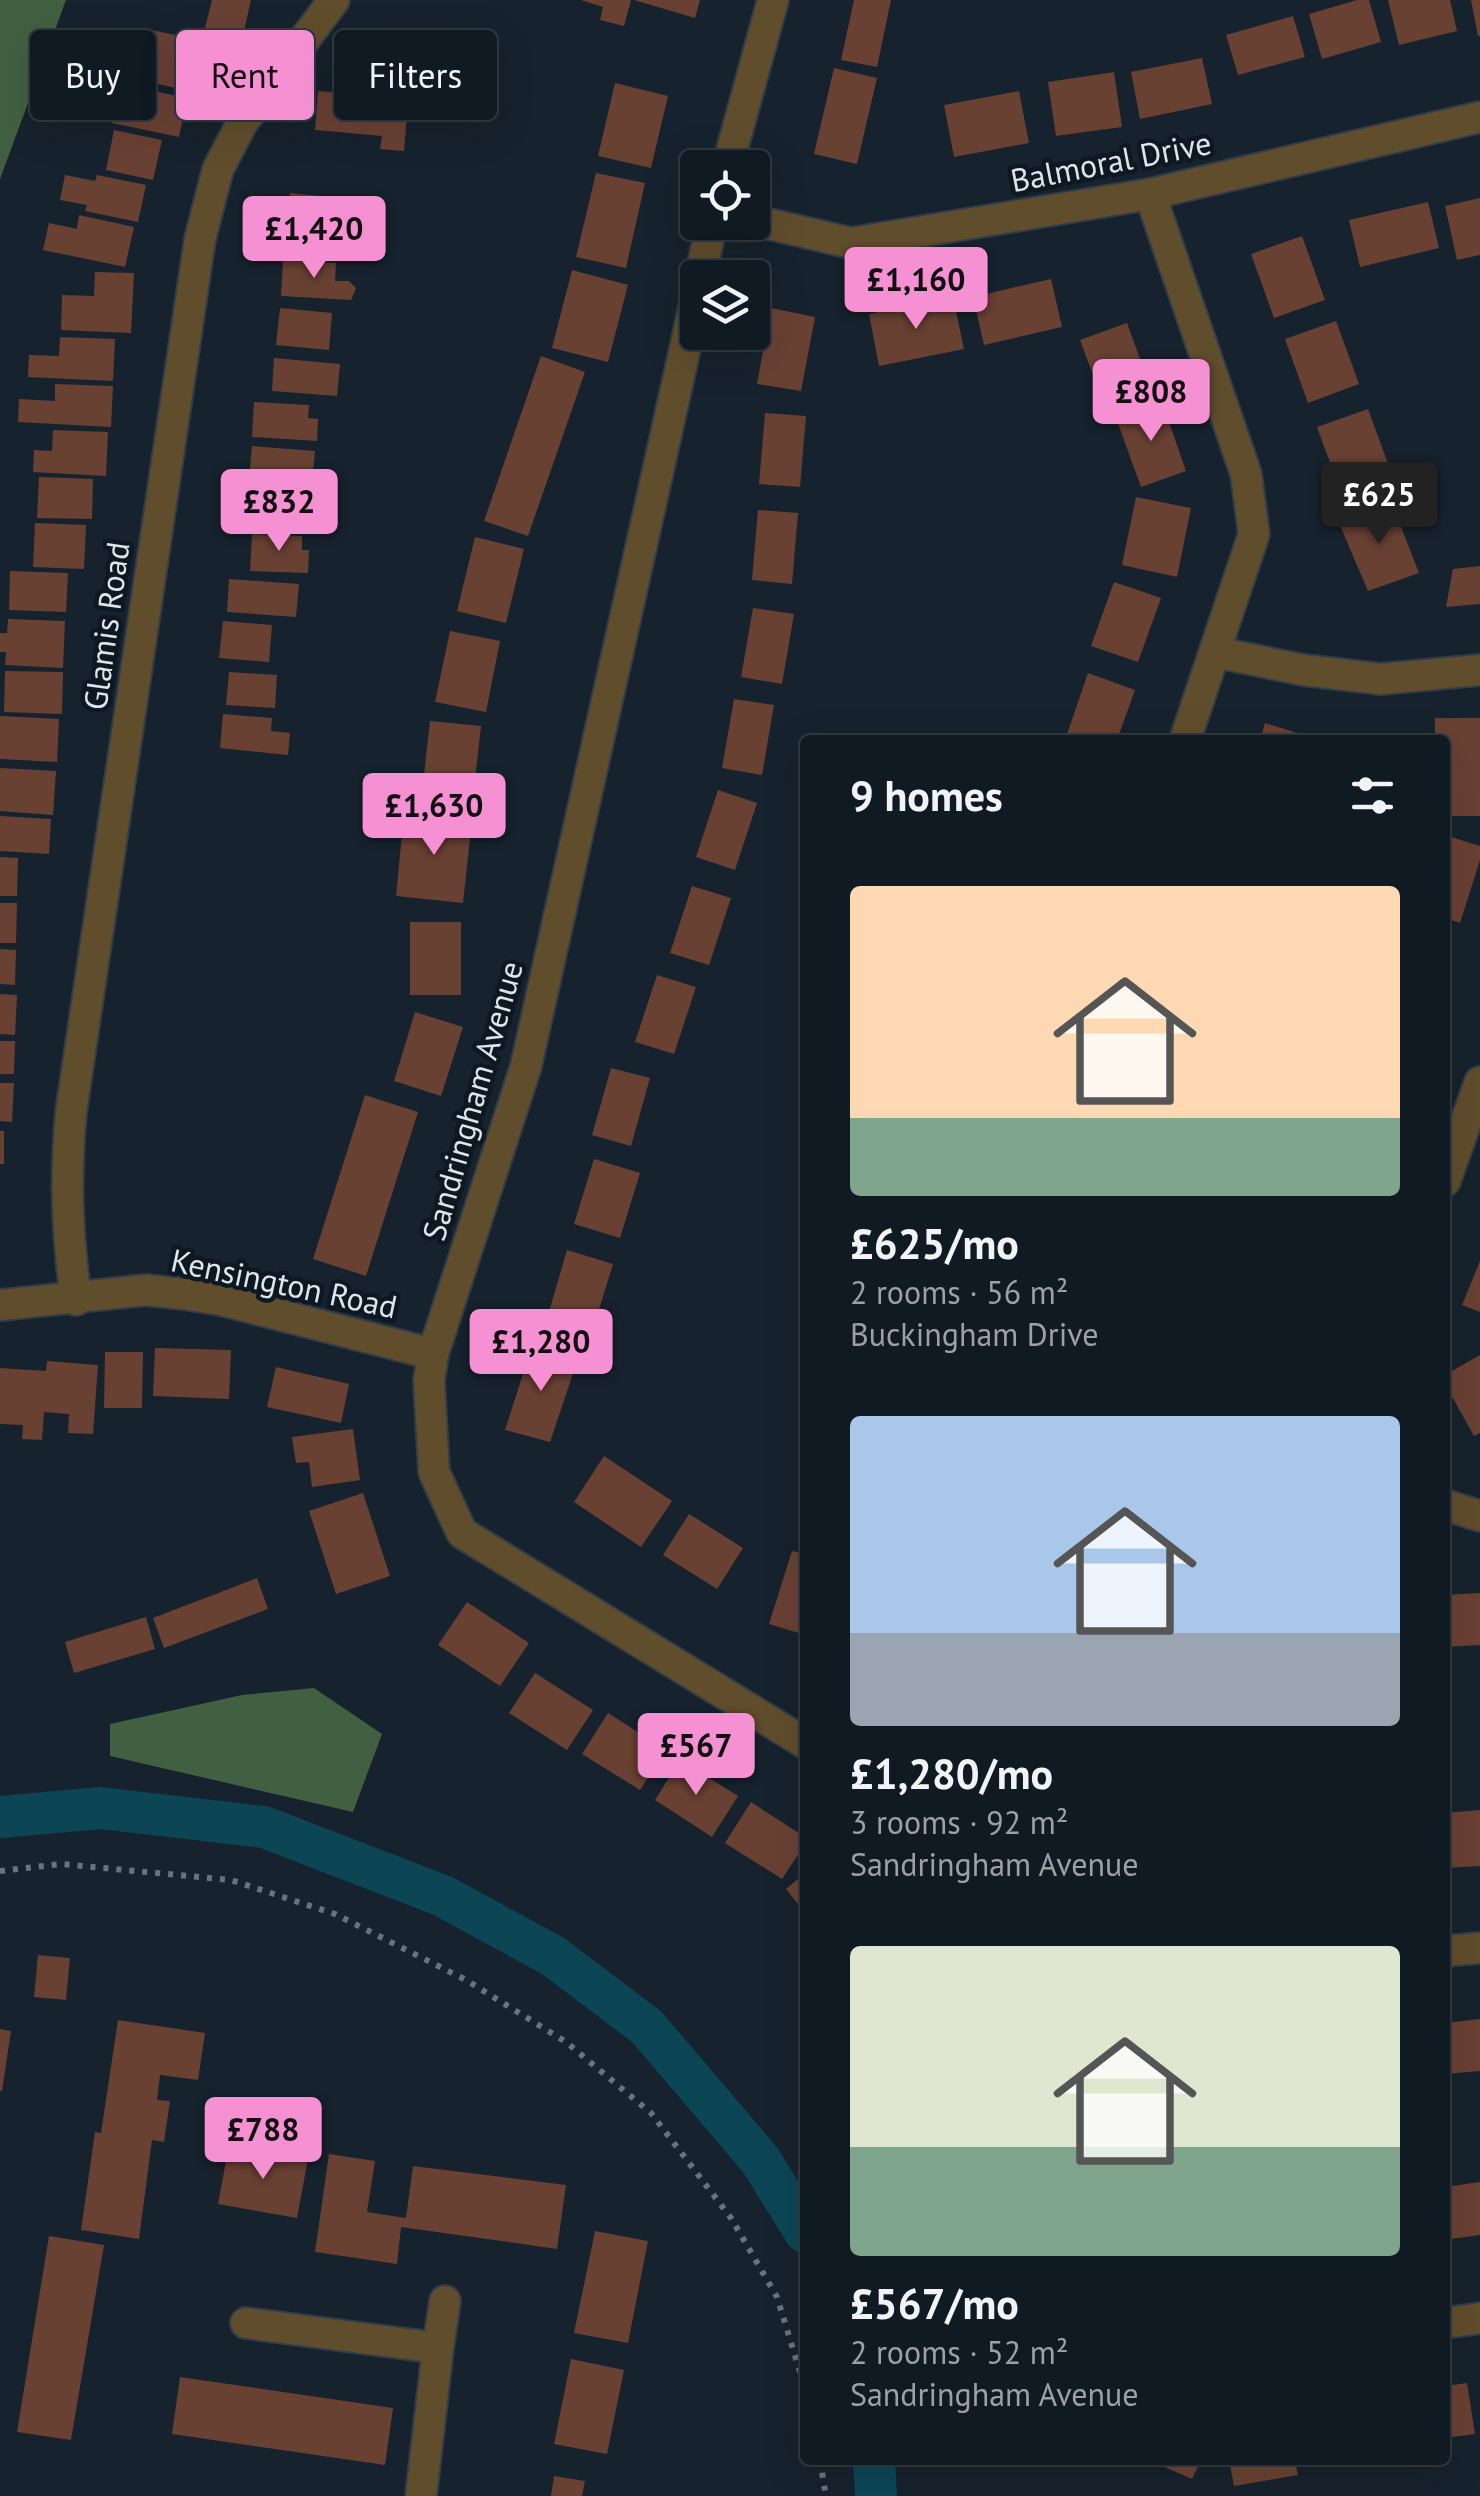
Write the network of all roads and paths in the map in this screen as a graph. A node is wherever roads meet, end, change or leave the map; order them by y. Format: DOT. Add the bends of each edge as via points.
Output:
graph roads {
  1 [pos="334,0"];
  2 [pos="772,0"];
  3 [pos="1480,117"];
  4 [pos="732,150"];
  5 [pos="1150,194"];
  6 [pos="770,224"];
  7 [pos="685,350"];
  8 [pos="1215,652"];
  9 [pos="1480,670"];
  10 [pos="1187,735"];
  11 [pos="1480,1082"];
  12 [pos="1450,1167"];
  13 [pos="76,1300"];
  14 [pos="0,1305"];
  15 [pos="433,1354"];
  16 [pos="1450,1507"];
  17 [pos="1480,1516"];
  18 [pos="800,1740"];
  19 [pos="0,1871"];
  20 [pos="1480,1948"];
  21 [pos="1450,1951"];
  22 [pos="444,2301"];
  23 [pos="1480,2318"];
  24 [pos="1450,2322"];
  25 [pos="246,2323"];
  26 [pos="438,2348"];
  27 [pos="800,2372"];
  28 [pos="821,2465"];
  29 [pos="421,2496"];
  30 [pos="826,2496"];
  1 -- 13 [label="street, Glamis Road" via="242,123 218,169 200,239 72,1112 66,1224"];
  2 -- 4 [label="street"];
  3 -- 5 [label="street, Balmoral Drive"];
  5 -- 6 [label="street, Balmoral Drive" via="850,243"];
  5 -- 8 [label="street" via="1246,474 1254,534"];
  7 -- 15 [label="street, Sandringham Avenue" via="526,1066"];
  8 -- 9 [label="street" via="1381,680"];
  8 -- 10 [label="street"];
  11 -- 12 [label="street"];
  13 -- 14 [label="street, Kensington Road"];
  13 -- 15 [label="street, Kensington Road" via="146,1290 182,1294"];
  15 -- 18 [label="street, Sandringham Avenue" via="434,1472 462,1533"];
  16 -- 17 [label="street"];
  19 -- 27 [label="path" via="61,1864 231,1880 335,1914 466,1980 566,2042 651,2113 730,2218 777,2296"];
  20 -- 21 [label="street"];
  22 -- 26 [label="street"];
  23 -- 24 [label="street"];
  25 -- 26 [label="street"];
  26 -- 29 [label="street"];
  28 -- 30 [label="path"];
}
